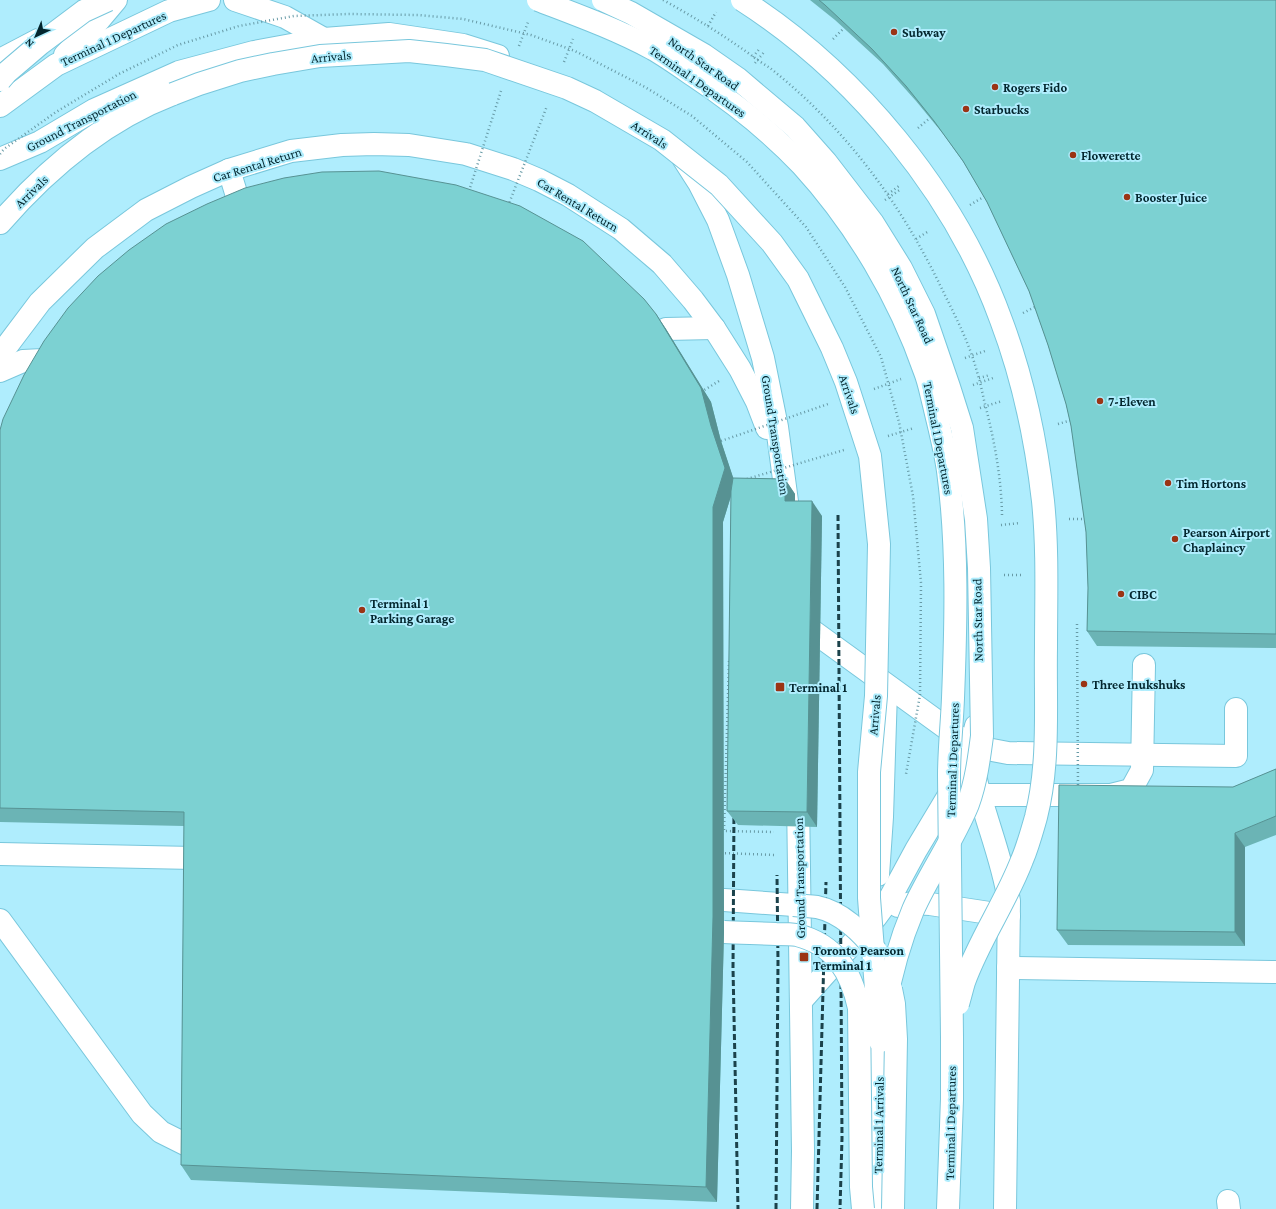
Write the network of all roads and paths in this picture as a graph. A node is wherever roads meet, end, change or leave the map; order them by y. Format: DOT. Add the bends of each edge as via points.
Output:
graph roads {
  1 [pos="108,0"];
  2 [pos="111,0"];
  3 [pos="116,0"];
  4 [pos="209,0"];
  5 [pos="235,0"];
  6 [pos="538,0"];
  7 [pos="595,0"];
  8 [pos="603,0"];
  9 [pos="742,0"];
  10 [pos="716,12"];
  11 [pos="77,18"];
  12 [pos="528,21"];
  13 [pos="844,28"];
  14 [pos="705,30"];
  15 [pos="324,39"];
  16 [pos="833,39"];
  17 [pos="760,48"];
  18 [pos="517,50"];
  19 [pos="765,51"];
  20 [pos="753,57"];
  21 [pos="56,65"];
  22 [pos="752,68"];
  23 [pos="1,73"];
  24 [pos="504,85"];
  25 [pos="0,104"];
  26 [pos="930,118"];
  27 [pos="917,129"];
  28 [pos="669,138"];
  29 [pos="0,154"];
  30 [pos="0,159"];
  31 [pos="228,170"];
  32 [pos="899,186"];
  33 [pos="901,189"];
  34 [pos="468,192"];
  35 [pos="888,194"];
  36 [pos="985,196"];
  37 [pos="882,202"];
  38 [pos="240,206"];
  39 [pos="965,208"];
  40 [pos="0,223"];
  41 [pos="929,231"];
  42 [pos="912,242"];
  43 [pos="1039,305"];
  44 [pos="1023,313"];
  45 [pos="714,328"];
  46 [pos="666,329"];
  47 [pos="0,358"];
  48 [pos="43,360"];
  49 [pos="740,368"];
  50 [pos="0,371"];
  51 [pos="990,375"];
  52 [pos="979,378"];
  53 [pos="993,378"];
  54 [pos="973,385"];
  55 [pos="696,395"];
  56 [pos="1077,418"];
  57 [pos="1058,424"];
  58 [pos="718,447"];
  59 [pos="723,448"];
  60 [pos="787,504"];
  61 [pos="1063,519"];
  62 [pos="1093,519"];
  63 [pos="1020,523"];
  64 [pos="1001,525"];
  65 [pos="789,526"];
  66 [pos="1000,575"];
  67 [pos="1021,575"];
  68 [pos="1077,624"];
  69 [pos="795,642"];
  70 [pos="729,658"];
  71 [pos="1144,665"];
  72 [pos="886,683"];
  73 [pos="1236,709"];
  74 [pos="971,746"];
  75 [pos="1143,755"];
  76 [pos="906,774"];
  77 [pos="798,781"];
  78 [pos="1078,791"];
  79 [pos="979,795"];
  80 [pos="779,833"];
  81 [pos="719,853"];
  82 [pos="0,854"];
  83 [pos="778,856"];
  84 [pos="194,858"];
  85 [pos="724,900"];
  86 [pos="1009,916"];
  87 [pos="876,917"];
  88 [pos="0,920"];
  89 [pos="724,932"];
  90 [pos="1008,968"];
  91 [pos="1276,972"];
  92 [pos="801,1001"];
  93 [pos="952,1036"];
  94 [pos="880,1042"];
  95 [pos="191,1147"];
  96 [pos="802,1209"];
  97 [pos="856,1209"];
  98 [pos="863,1209"];
  99 [pos="876,1209"];
  100 [pos="893,1209"];
  101 [pos="948,1209"];
  102 [pos="1005,1209"];
  1 -- 23 [label="street, bridge" via="84,12"];
  2 -- 11 [label="street"];
  3 -- 21 [label="street, Terminal 1 Departures"];
  4 -- 21 [label="street, Terminal 1 Departures" via="169,11"];
  5 -- 15 [label="street" via="285,17"];
  6 -- 93 [label="street, Terminal 1 Departures, bridge" via="595,21 656,51 728,99 766,131 801,164 830,198 857,236 912,338 926,374 938,420 948,470 953,522 955,590 949,768"];
  7 -- 74 [label="street, North Star Road" via="661,33 698,57 786,127 830,174 871,227 915,306 932,346 957,427 971,510 978,667 977,718"];
  8 -- 94 [label="street, bridge" via="704,55 737,78 795,127 826,162 873,223 901,268 924,314 962,428 976,520 979,568 982,736 980,751 968,804 924,886 905,930 888,990"];
  9 -- 93 [label="street, Terminal 1 Departures, bridge" via="807,48 857,94 888,128 930,184 957,225 978,266 1001,318 1023,389 1043,504 1046,564 1044,766 1036,816 1023,859 965,981"];
  10 -- 14 [label="path, bridge"];
  11 -- 23 [label="street"];
  11 -- 25 [label="street"];
  12 -- 18 [label="path, bridge"];
  13 -- 16 [label="path"];
  15 -- 28 [label="street, Ground Transportation" via="389,34 463,45 536,68 596,94 634,114"];
  15 -- 30 [label="street, Ground Transportation" via="254,52 179,72 94,110 40,142"];
  17 -- 20 [label="path"];
  19 -- 22 [label="path"];
  21 -- 25 [label="street"];
  24 -- 34 [label="path, bridge"];
  26 -- 27 [label="path"];
  28 -- 60 [label="street, Ground Transportation" via="699,182 715,214 738,275 763,358 777,427"];
  28 -- 72 [label="street, Ground Transportation" via="723,180 770,228 818,298 851,367 864,401 880,475 888,588"];
  29 -- 76 [label="path, bridge" via="56,112 119,74 178,45 239,26 294,16 404,14 463,19 531,35 575,51 692,116 746,162 806,227 845,287 881,357 899,422 913,496 921,583 920,695"];
  31 -- 38 [label="street"];
  31 -- 45 [label="street, Car Rental Return" via="291,151 342,144 409,145 466,154 513,169 568,195 641,245 671,273"];
  31 -- 47 [label="street, Car Rental Return" via="146,210 95,248 40,302"];
  32 -- 35 [label="path"];
  33 -- 37 [label="path"];
  36 -- 39 [label="path, bridge"];
  40 -- 94 [label="street, Arrivals, bridge" via="61,163 108,128 154,102 199,84 272,64 320,56 409,51 485,60 567,88 595,101 662,140 719,185 772,243 798,279 846,382 870,456 879,544 876,696 869,772 869,898"];
  41 -- 42 [label="path, bridge"];
  43 -- 44 [label="path"];
  45 -- 46 [label="street"];
  45 -- 49 [label="street, Car Rental Return"];
  48 -- 50 [label="street" via="23,361"];
  49 -- 55 [label="path"];
  49 -- 60 [label="street, Car Rental Return" via="768,432"];
  51 -- 52 [label="path"];
  53 -- 54 [label="path"];
  56 -- 57 [label="path"];
  58 -- 59 [label="path" via="721,441"];
  60 -- 65 [label="street, Ground Transportation"];
  61 -- 62 [label="path, bridge"];
  63 -- 64 [label="path, bridge"];
  66 -- 67 [label="path, bridge"];
  68 -- 78 [label="path, bridge"];
  69 -- 72 [label="street" via="794,611"];
  70 -- 80 [label="path" via="724,831"];
  71 -- 75 [label="street"];
  72 -- 74 [label="street"];
  72 -- 87 [label="street, Ground Transportation"];
  73 -- 75 [label="street" via="1236,756"];
  74 -- 75 [label="street" via="1008,753"];
  74 -- 79 [label="street"];
  74 -- 87 [label="street" via="949,798"];
  75 -- 79 [label="street" via="1142,770 1131,790 1111,795"];
  77 -- 92 [label="street, Ground Transportation"];
  79 -- 86 [label="street" via="1006,885"];
  81 -- 83 [label="path"];
  82 -- 84 [label="street"];
  85 -- 100 [label="street, bridge" via="818,907 853,926 880,956 889,976 896,1039"];
  86 -- 87 [label="street" via="912,903 887,910"];
  86 -- 90 [label="street"];
  87 -- 92 [label="street"];
  87 -- 97 [label="street, Ground Transportation"];
  88 -- 95 [label="street" via="142,1114 161,1132"];
  89 -- 98 [label="street, bridge" via="797,935 816,942 835,955 846,969 859,1008"];
  90 -- 91 [label="street"];
  90 -- 102 [label="street"];
  92 -- 96 [label="street, Ground Transportation" via="804,1151"];
  93 -- 101 [label="street, Terminal 1 Departures"];
  94 -- 99 [label="street, Terminal 1 Arrivals"];
}
